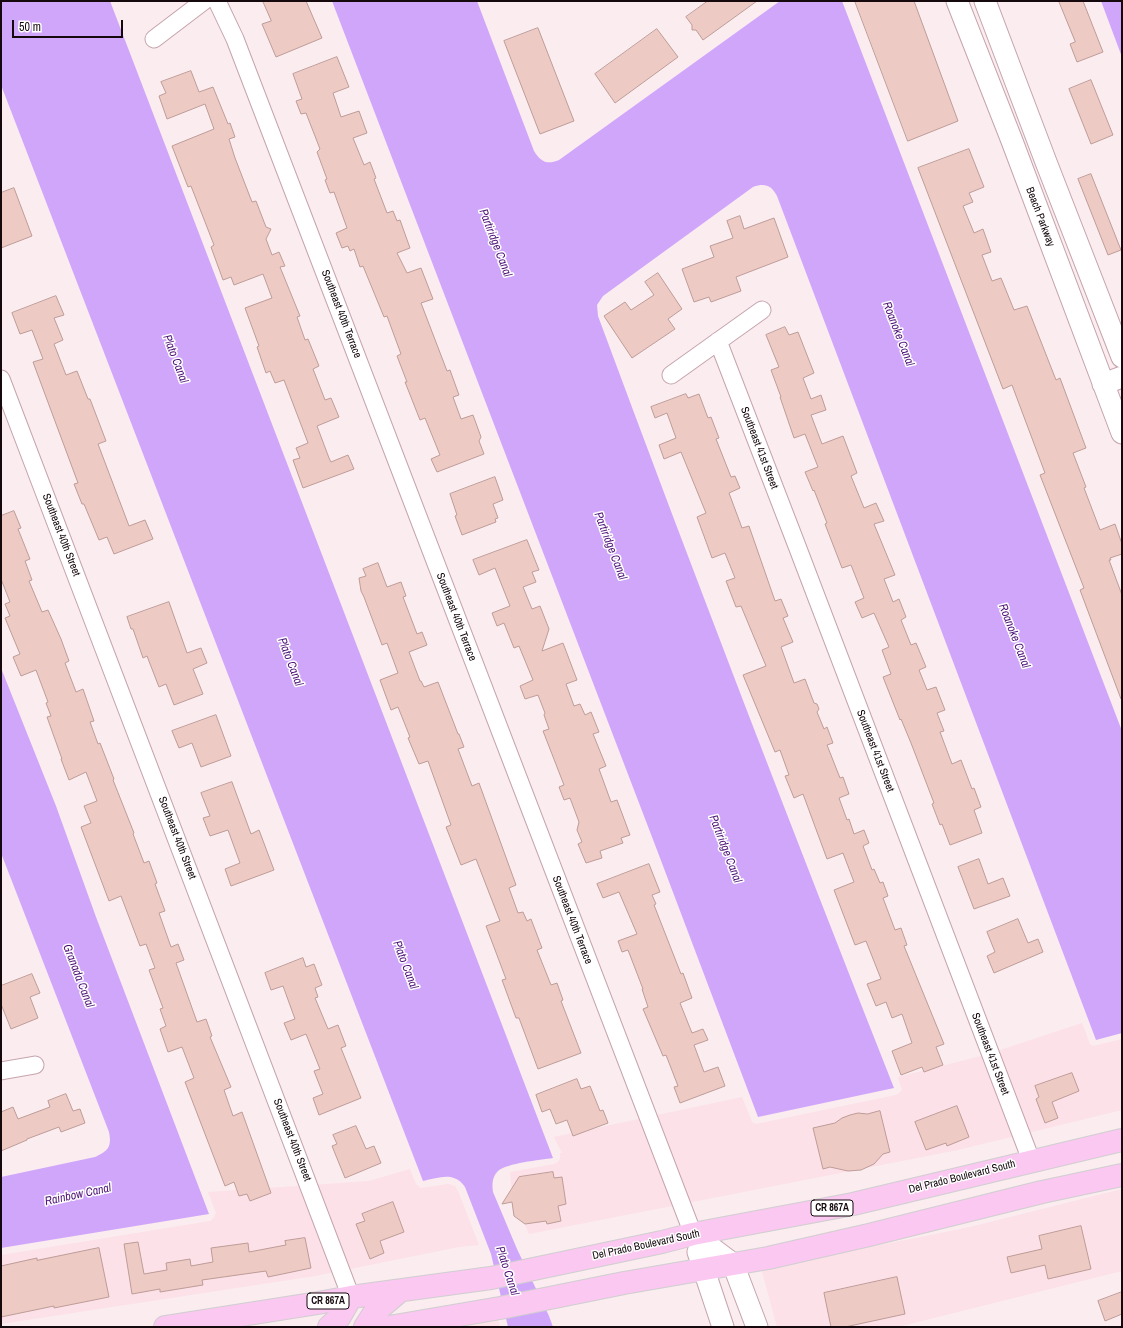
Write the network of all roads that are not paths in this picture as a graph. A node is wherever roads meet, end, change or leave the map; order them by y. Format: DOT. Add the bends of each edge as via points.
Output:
graph roads {
  1 [pos="204,1"];
  2 [pos="217,1"];
  3 [pos="957,1"];
  4 [pos="985,1"];
  5 [pos="154,39"];
  6 [pos="1034,132"];
  7 [pos="1012,141"];
  8 [pos="762,310"];
  9 [pos="718,342"];
  10 [pos="1122,357"];
  11 [pos="671,375"];
  12 [pos="1,379"];
  13 [pos="1113,381"];
  14 [pos="1122,433"];
  15 [pos="35,1064"];
  16 [pos="1,1071"];
  17 [pos="1122,1140"];
  18 [pos="1031,1160"];
  19 [pos="1122,1175"];
  20 [pos="1016,1199"];
  21 [pos="693,1234"];
  22 [pos="732,1264"];
  23 [pos="703,1269"];
  24 [pos="401,1290"];
  25 [pos="351,1296"];
  26 [pos="165,1327"];
  27 [pos="329,1327"];
  28 [pos="365,1327"];
  29 [pos="389,1327"];
  30 [pos="723,1327"];
  31 [pos="757,1327"];
  1 -- 5 [label="street"];
  2 -- 21 [label="street, Southeast 40th Terrace" via="235,39"];
  3 -- 7 [label="street, Beach Parkway"];
  4 -- 6 [label="street"];
  6 -- 7 [label="street"];
  6 -- 10 [label="street"];
  7 -- 13 [label="street, Beach Parkway"];
  8 -- 9 [label="street"];
  9 -- 11 [label="street"];
  9 -- 18 [label="street, Southeast 41st Street"];
  12 -- 25 [label="street, Southeast 40th Street"];
  13 -- 14 [label="street, Beach Parkway"];
  15 -- 16 [label="street"];
  17 -- 18 [label="main road, Del Prado Boulevard South / CR 867A"];
  18 -- 20 [label="main road" via="1028,1181"];
  18 -- 21 [label="main road, Del Prado Boulevard South / CR 867A" via="853,1204"];
  19 -- 20 [label="main road"];
  20 -- 22 [label="main road" via="869,1235"];
  21 -- 22 [label="street"];
  21 -- 23 [label="street"];
  21 -- 24 [label="main road, Del Prado Boulevard South / CR 867A" via="491,1278"];
  22 -- 23 [label="main road"];
  22 -- 31 [label="street"];
  23 -- 29 [label="main road"];
  23 -- 30 [label="street"];
  24 -- 25 [label="main road, Del Prado Boulevard South / CR 867A"];
  24 -- 28 [label="main road" via="374,1313"];
  25 -- 26 [label="main road, Del Prado Boulevard South / CR 867A"];
  25 -- 27 [label="main road" via="339,1318"];
}
